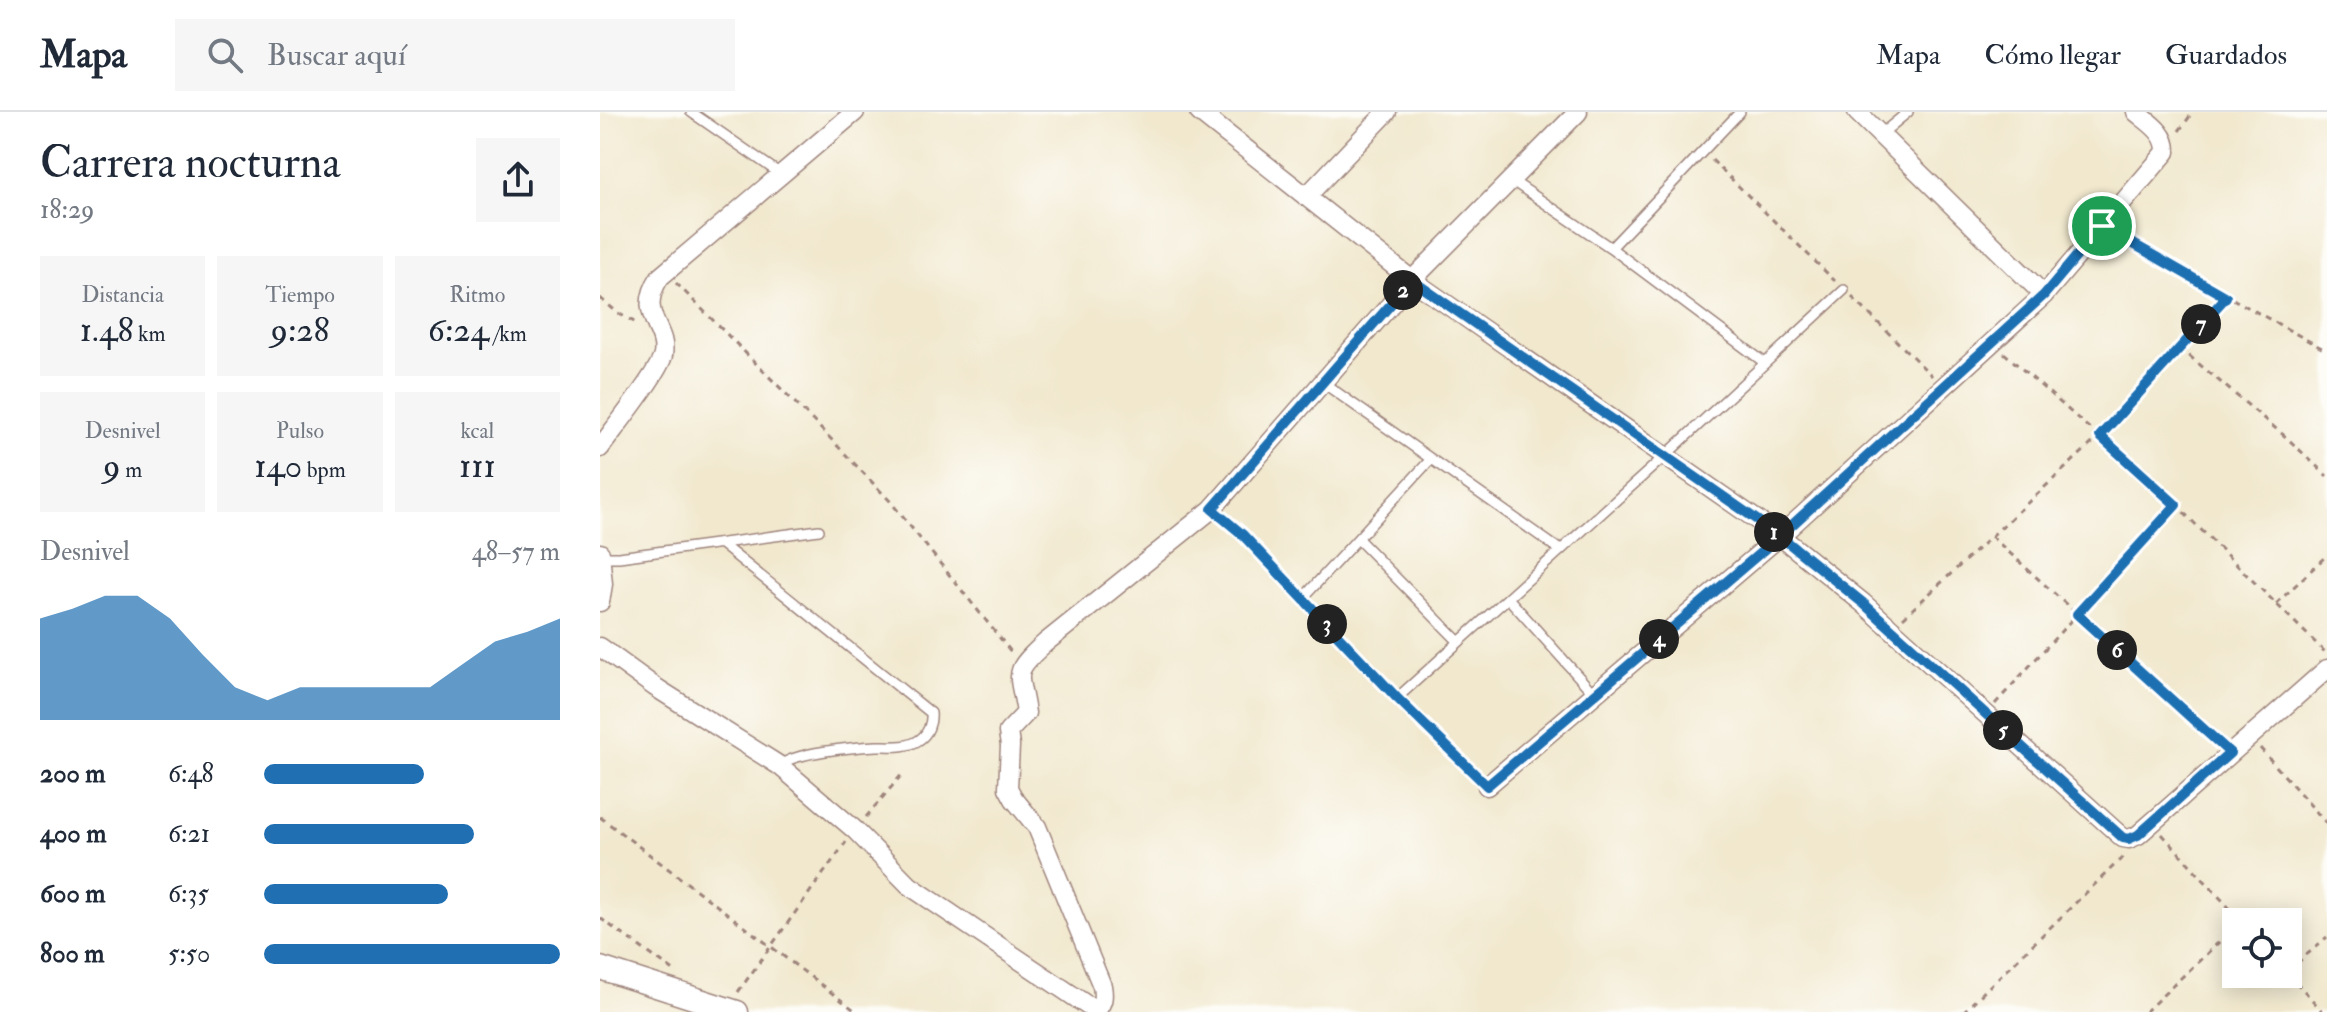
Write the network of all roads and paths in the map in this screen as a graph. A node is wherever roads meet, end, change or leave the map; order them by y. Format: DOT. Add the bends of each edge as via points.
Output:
graph roads {
  1 [pos="691,112"];
  2 [pos="855,112"];
  3 [pos="1199,112"];
  4 [pos="1387,112"];
  5 [pos="1578,112"];
  6 [pos="1740,112"];
  7 [pos="1857,112"];
  8 [pos="1908,112"];
  9 [pos="2136,112"];
  10 [pos="2193,112"];
  11 [pos="1880,135"];
  12 [pos="2165,139"];
  13 [pos="1703,150"];
  14 [pos="782,175"];
  15 [pos="1511,180"];
  16 [pos="1306,197"];
  17 [pos="2102,226"];
  18 [pos="1611,248"];
  19 [pos="665,272"];
  20 [pos="1412,280"];
  21 [pos="1844,290"];
  22 [pos="2044,295"];
  23 [pos="2226,297"];
  24 [pos="600,298"];
  25 [pos="660,337"];
  26 [pos="1992,343"];
  27 [pos="2180,348"];
  28 [pos="2327,351"];
  29 [pos="1765,363"];
  30 [pos="1322,382"];
  31 [pos="1943,387"];
  32 [pos="2100,436"];
  33 [pos="600,448"];
  34 [pos="1665,456"];
  35 [pos="1431,459"];
  36 [pos="2327,476"];
  37 [pos="2176,505"];
  38 [pos="1212,509"];
  39 [pos="819,530"];
  40 [pos="1780,536"];
  41 [pos="1991,536"];
  42 [pos="1358,539"];
  43 [pos="720,543"];
  44 [pos="1560,550"];
  45 [pos="601,555"];
  46 [pos="2327,555"];
  47 [pos="1303,598"];
  48 [pos="1508,598"];
  49 [pos="600,602"];
  50 [pos="2276,604"];
  51 [pos="2077,614"];
  52 [pos="1891,628"];
  53 [pos="1459,642"];
  54 [pos="600,647"];
  55 [pos="2327,654"];
  56 [pos="1022,665"];
  57 [pos="2327,669"];
  58 [pos="1595,695"];
  59 [pos="1397,698"];
  60 [pos="1986,714"];
  61 [pos="2250,736"];
  62 [pos="2230,753"];
  63 [pos="780,766"];
  64 [pos="904,772"];
  65 [pos="1487,786"];
  66 [pos="600,817"];
  67 [pos="2152,822"];
  68 [pos="2327,824"];
  69 [pos="855,830"];
  70 [pos="2128,839"];
  71 [pos="2229,908"];
  72 [pos="600,918"];
  73 [pos="2327,937"];
  74 [pos="2222,939"];
  75 [pos="769,946"];
  76 [pos="2302,959"];
  77 [pos="600,968"];
  78 [pos="676,972"];
  79 [pos="2302,988"];
  80 [pos="732,1010"];
  81 [pos="857,1012"];
  82 [pos="1096,1012"];
  83 [pos="1963,1012"];
  84 [pos="2145,1012"];
  85 [pos="2323,1012"];
  1 -- 14 [label="lane"];
  2 -- 14 [label="street"];
  3 -- 16 [label="street"];
  4 -- 16 [label="street"];
  5 -- 15 [label="street"];
  6 -- 13 [label="lane"];
  7 -- 11 [label="street"];
  8 -- 11 [label="lane"];
  9 -- 12 [label="street"];
  10 -- 12 [label="path"];
  11 -- 22 [label="street"];
  12 -- 17 [label="street" via="2166,152"];
  13 -- 18 [label="lane"];
  13 -- 21 [label="path"];
  14 -- 19 [label="street"];
  15 -- 18 [label="lane"];
  15 -- 20 [label="street"];
  16 -- 20 [label="street"];
  17 -- 22 [label="street"];
  17 -- 23 [label="path"];
  18 -- 29 [label="lane"];
  19 -- 25 [label="street" via="651,300"];
  19 -- 56 [label="path" via="890,501"];
  20 -- 30 [label="street"];
  20 -- 34 [label="street"];
  21 -- 29 [label="lane"];
  21 -- 31 [label="path"];
  22 -- 26 [label="street"];
  23 -- 27 [label="path"];
  23 -- 28 [label="path"];
  24 -- 25 [label="path"];
  25 -- 33 [label="street" via="661,362"];
  26 -- 31 [label="street"];
  26 -- 32 [label="path"];
  27 -- 32 [label="path"];
  27 -- 36 [label="path"];
  29 -- 34 [label="lane"];
  30 -- 35 [label="lane"];
  30 -- 38 [label="street"];
  31 -- 40 [label="street"];
  32 -- 37 [label="path"];
  32 -- 41 [label="path"];
  34 -- 40 [label="street"];
  34 -- 44 [label="lane"];
  35 -- 42 [label="lane"];
  35 -- 44 [label="lane"];
  37 -- 50 [label="path"];
  37 -- 51 [label="path"];
  38 -- 47 [label="lane"];
  38 -- 56 [label="street"];
  39 -- 43 [label="lane"];
  40 -- 52 [label="street"];
  40 -- 58 [label="street"];
  41 -- 51 [label="path"];
  41 -- 52 [label="path"];
  42 -- 47 [label="lane"];
  42 -- 53 [label="lane"];
  43 -- 45 [label="lane"];
  43 -- 63 [label="lane" via="931,713 932,721 919,741 810,754"];
  44 -- 48 [label="lane"];
  45 -- 49 [label="street"];
  46 -- 50 [label="path"];
  47 -- 59 [label="lane"];
  48 -- 53 [label="lane"];
  48 -- 58 [label="lane"];
  50 -- 55 [label="path"];
  51 -- 60 [label="path"];
  51 -- 62 [label="path"];
  52 -- 60 [label="street"];
  53 -- 59 [label="lane"];
  54 -- 63 [label="street"];
  56 -- 82 [label="street" via="1019,678 1026,713 1008,732 1008,788 1037,827 1102,986 1102,1004"];
  57 -- 61 [label="street"];
  58 -- 65 [label="street"];
  59 -- 65 [label="lane"];
  60 -- 70 [label="street"];
  61 -- 62 [label="street"];
  61 -- 68 [label="path"];
  62 -- 67 [label="street"];
  63 -- 69 [label="street"];
  64 -- 69 [label="path"];
  66 -- 75 [label="path"];
  67 -- 70 [label="street"];
  67 -- 71 [label="path"];
  69 -- 75 [label="path"];
  69 -- 82 [label="street" via="910,886"];
  70 -- 83 [label="path" via="2121,860"];
  72 -- 78 [label="path"];
  73 -- 76 [label="path"];
  74 -- 84 [label="path"];
  75 -- 80 [label="path"];
  75 -- 81 [label="path"];
  77 -- 80 [label="street"];
  79 -- 85 [label="path"];
}
